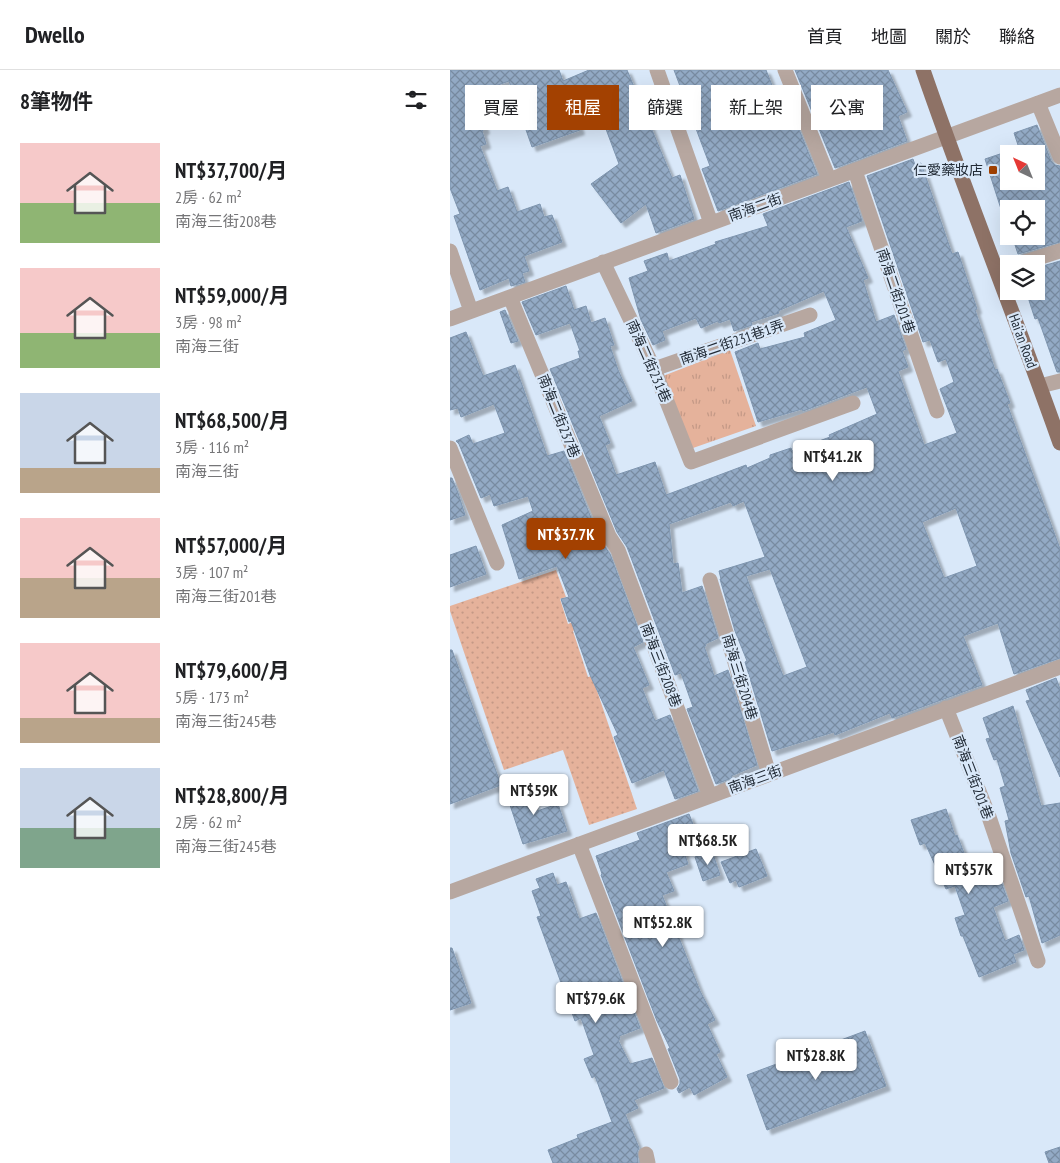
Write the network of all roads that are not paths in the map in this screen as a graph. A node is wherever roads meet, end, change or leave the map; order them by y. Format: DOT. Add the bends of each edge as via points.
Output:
graph roads {
  1 [pos="657,70"];
  2 [pos="785,70"];
  3 [pos="923,70"];
  4 [pos="1060,95"];
  5 [pos="1038,102"];
  6 [pos="946,136"];
  7 [pos="1060,157"];
  8 [pos="855,171"];
  9 [pos="829,180"];
  10 [pos="711,223"];
  11 [pos="450,251"];
  12 [pos="1060,251"];
  13 [pos="1045,256"];
  14 [pos="603,262"];
  15 [pos="1000,262"];
  16 [pos="510,297"];
  17 [pos="1013,300"];
  18 [pos="471,311"];
  19 [pos="810,315"];
  20 [pos="450,319"];
  21 [pos="654,369"];
  22 [pos="1060,381"];
  23 [pos="1040,386"];
  24 [pos="853,404"];
  25 [pos="937,411"];
  26 [pos="1060,443"];
  27 [pos="450,448"];
  28 [pos="609,536"];
  29 [pos="497,563"];
  30 [pos="710,580"];
  31 [pos="1060,667"];
  32 [pos="946,708"];
  33 [pos="769,774"];
  34 [pos="710,796"];
  35 [pos="579,844"];
  36 [pos="450,892"];
  37 [pos="1038,961"];
  38 [pos="671,1082"];
  1 -- 10 [label="street"];
  2 -- 9 [label="street"];
  3 -- 6 [label="main road, Hai'an Road"];
  4 -- 5 [label="street, 南海二街"];
  5 -- 6 [label="street, 南海二街"];
  5 -- 7 [label="street"];
  6 -- 8 [label="street, 南海二街"];
  6 -- 15 [label="main road, Hai'an Road"];
  8 -- 9 [label="street, 南海二街"];
  8 -- 25 [label="street, 南海二街201巷"];
  9 -- 10 [label="street, 南海二街"];
  10 -- 14 [label="street, 南海二街"];
  11 -- 18 [label="street"];
  12 -- 13 [label="street"];
  14 -- 16 [label="street, 南海二街"];
  14 -- 21 [label="street, 南海二街231巷"];
  16 -- 18 [label="street, 南海二街"];
  16 -- 28 [label="street, 南海二街237巷"];
  17 -- 23 [label="main road, Hai'an Road"];
  18 -- 20 [label="street, 南海二街"];
  19 -- 21 [label="street, 南海二街231巷1弄"];
  21 -- 24 [label="street, 南海二街231巷" via="691,462"];
  22 -- 23 [label="street"];
  23 -- 26 [label="main road, Hai'an Road"];
  27 -- 29 [label="street"];
  28 -- 34 [label="street, 南海三街208巷" via="618,550"];
  30 -- 33 [label="street, 南海三街204巷"];
  31 -- 32 [label="street, 南海三街"];
  32 -- 33 [label="street, 南海三街"];
  32 -- 37 [label="street, 南海三街201巷" via="988,814"];
  33 -- 34 [label="street, 南海三街"];
  34 -- 35 [label="street, 南海三街"];
  35 -- 36 [label="street, 南海三街"];
  35 -- 38 [label="street"];
}
